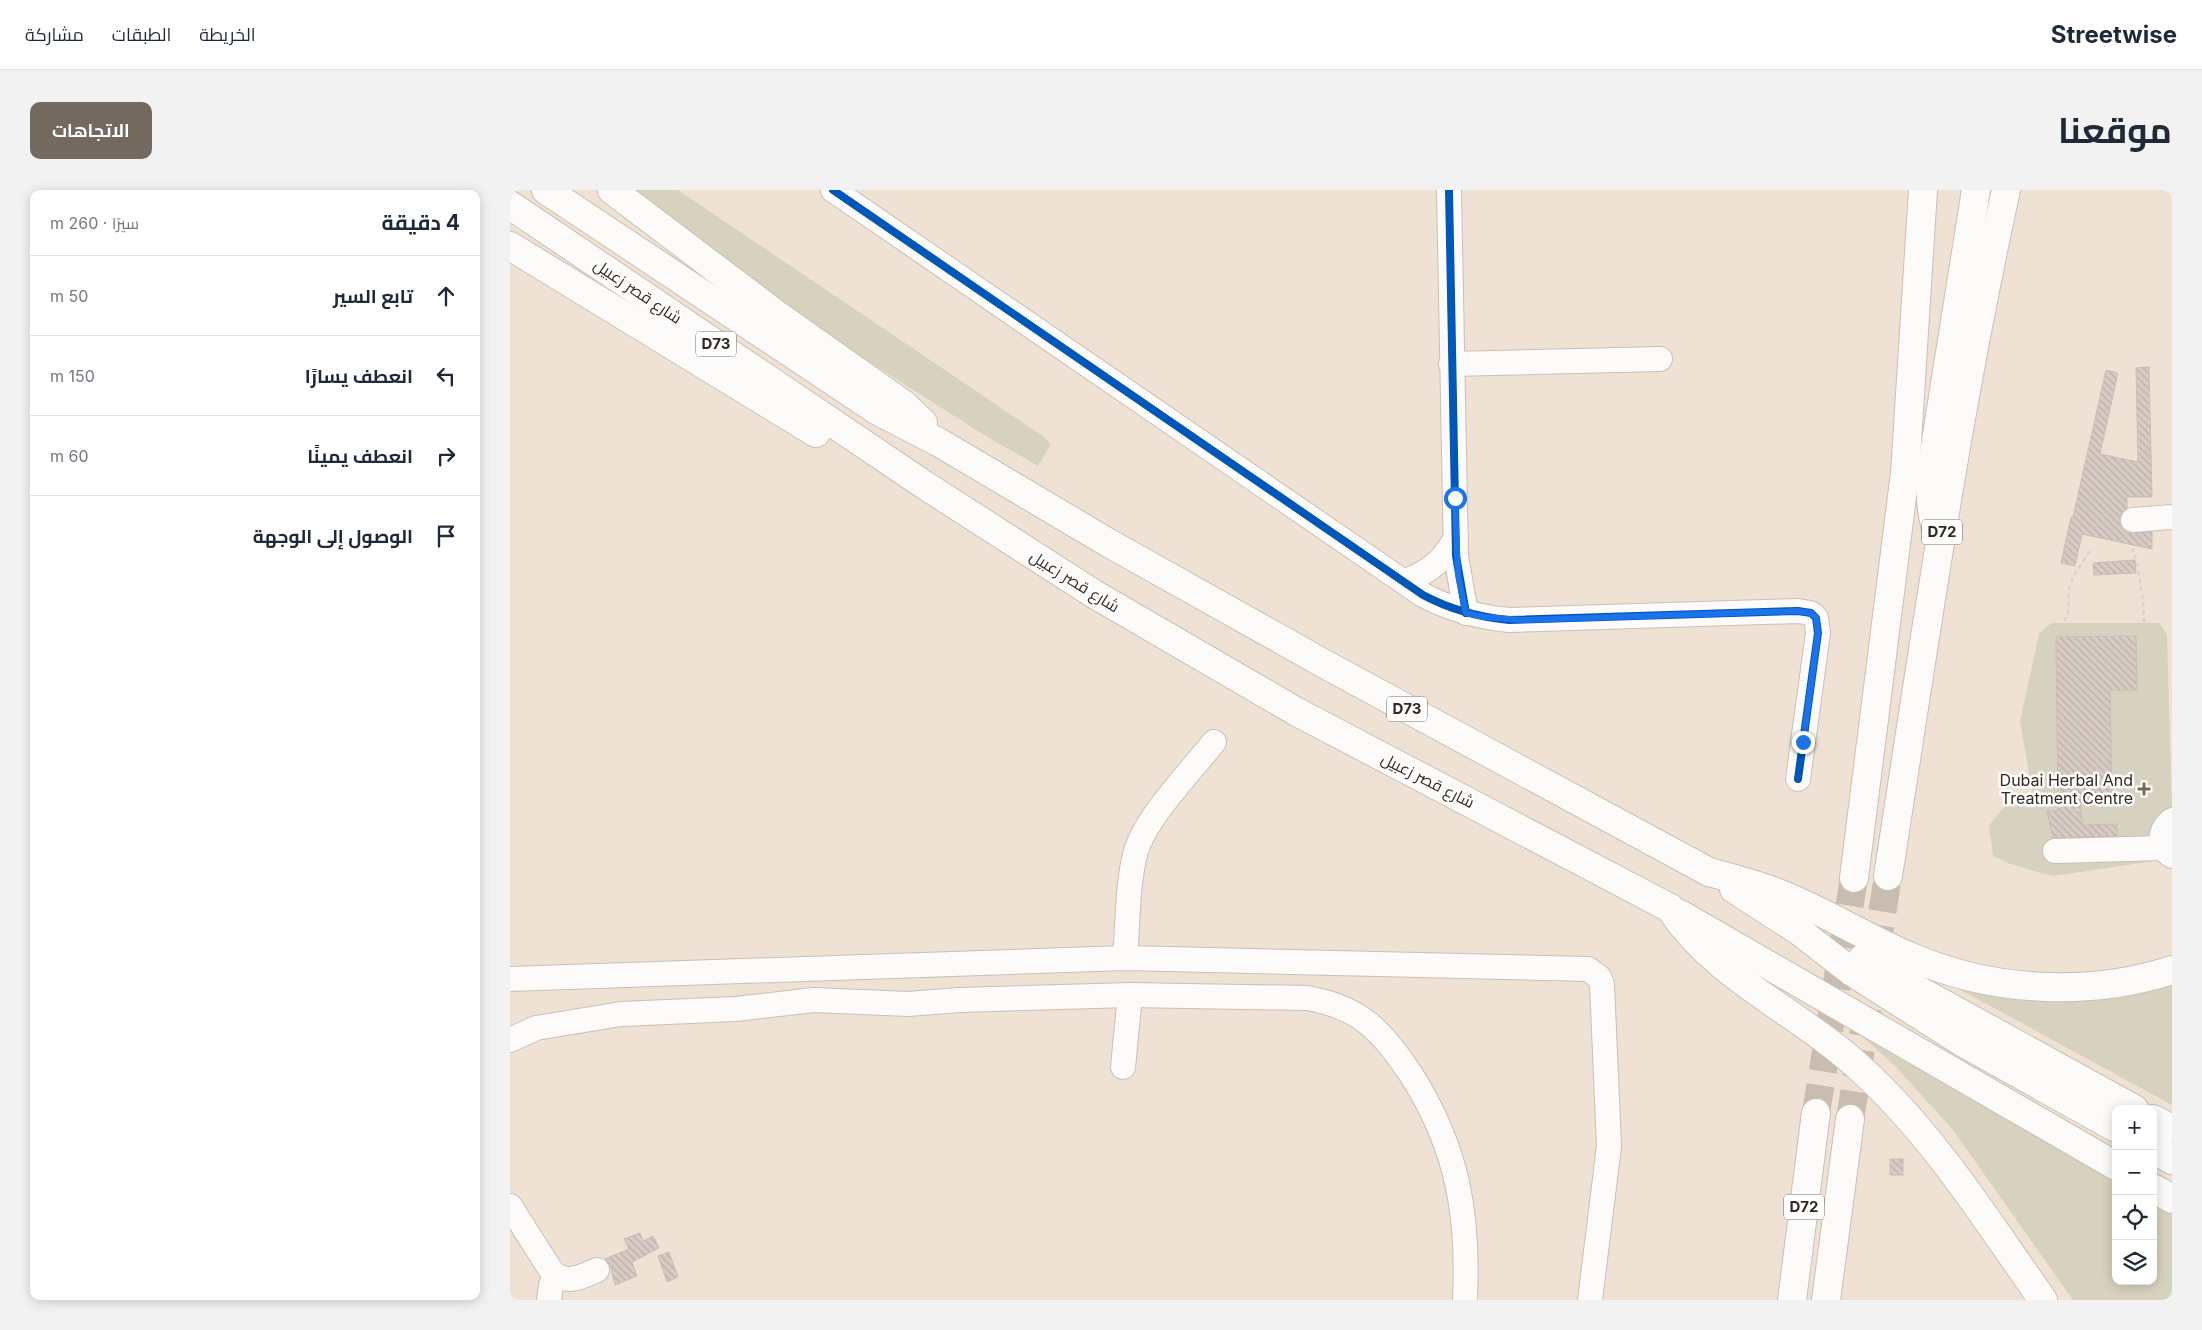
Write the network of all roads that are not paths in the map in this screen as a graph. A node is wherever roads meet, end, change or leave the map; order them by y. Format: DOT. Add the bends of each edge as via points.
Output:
graph roads {
  1 [pos="546,190"];
  2 [pos="612,190"];
  3 [pos="834,190"];
  4 [pos="1449,190"];
  5 [pos="1923,190"];
  6 [pos="1976,190"];
  7 [pos="2006,190"];
  8 [pos="510,205"];
  9 [pos="510,246"];
  10 [pos="1660,359"];
  11 [pos="1451,364"];
  12 [pos="940,443"];
  13 [pos="923,484"];
  14 [pos="2172,517"];
  15 [pos="2133,520"];
  16 [pos="1456,536"];
  17 [pos="1940,543"];
  18 [pos="1404,581"];
  19 [pos="1466,613"];
  20 [pos="1214,742"];
  21 [pos="1798,779"];
  22 [pos="2172,820"];
  23 [pos="2055,852"];
  24 [pos="2168,852"];
  25 [pos="1709,872"];
  26 [pos="1888,876"];
  27 [pos="1854,878"];
  28 [pos="1670,908"];
  29 [pos="1799,931"];
  30 [pos="2172,955"];
  31 [pos="1125,958"];
  32 [pos="2172,970"];
  33 [pos="510,979"];
  34 [pos="2121,982"];
  35 [pos="1130,995"];
  36 [pos="510,1040"];
  37 [pos="1123,1068"];
  38 [pos="2127,1105"];
  39 [pos="1816,1113"];
  40 [pos="1850,1120"];
  41 [pos="2157,1121"];
  42 [pos="2112,1126"];
  43 [pos="2172,1130"];
  44 [pos="2155,1150"];
  45 [pos="2172,1160"];
  46 [pos="2112,1164"];
  47 [pos="2157,1190"];
  48 [pos="2172,1199"];
  49 [pos="510,1206"];
  50 [pos="597,1270"];
  51 [pos="558,1277"];
  52 [pos="549,1300"];
  53 [pos="1465,1300"];
  54 [pos="1590,1300"];
  55 [pos="1792,1300"];
  56 [pos="1826,1300"];
  57 [pos="2043,1300"];
  1 -- 12 [label="main road, شارع قصر زعبيل / D73" via="878,411"];
  2 -- 12 [label="main road" via="777,316 903,404"];
  3 -- 18 [label="street"];
  4 -- 11 [label="street"];
  5 -- 27 [label="main road, D72" via="1905,473"];
  6 -- 17 [label="main road" via="1931,472 1929,497"];
  7 -- 17 [label="main road, D72" via="1975,336"];
  8 -- 13 [label="main road, شارع قصر زعبيل / D73"];
  9 -- 13 [label="main road" via="860,460"];
  10 -- 11 [label="street"];
  11 -- 16 [label="street"];
  12 -- 25 [label="main road, شارع قصر زعبيل / D73" via="1107,542 1330,667"];
  13 -- 28 [label="main road, شارع قصر زعبيل / D73" via="1094,594 1297,712"];
  14 -- 15 [label="street"];
  16 -- 18 [label="street" via="1436,566"];
  16 -- 19 [label="street" via="1458,575"];
  17 -- 26 [label="main road, D72"];
  18 -- 19 [label="street" via="1444,606"];
  19 -- 21 [label="street" via="1525,620 1811,613 1816,618 1818,633"];
  20 -- 31 [label="street" via="1156,815 1142,838 1133,863"];
  22 -- 24 [label="street" via="2162,832"];
  23 -- 24 [label="street"];
  25 -- 29 [label="main road"];
  25 -- 34 [label="main road" via="1779,894 1913,958 1953,972 1994,982 2036,987 2079,988"];
  28 -- 46 [label="main road, شارع قصر زعبيل"];
  28 -- 57 [label="main road" via="1705,952 1839,1050 1886,1093 1930,1143"];
  29 -- 38 [label="main road" via="1855,954"];
  29 -- 42 [label="main road" via="1852,972 1962,1042"];
  30 -- 34 [label="street" via="2142,976"];
  31 -- 33 [label="street"];
  31 -- 54 [label="street" via="1580,968 1594,972 1602,984 1609,1146"];
  32 -- 34 [label="main road"];
  35 -- 36 [label="street" via="914,1004 814,1000 736,1009 640,1012 536,1028"];
  35 -- 37 [label="street"];
  35 -- 53 [label="street" via="1307,998 1340,1006 1369,1022 1392,1046 1426,1098 1449,1151 1460,1188 1466,1226"];
  39 -- 55 [label="main road, D72"];
  40 -- 56 [label="main road, D72"];
  41 -- 43 [label="main road"];
  44 -- 45 [label="main road"];
  47 -- 48 [label="main road"];
  49 -- 51 [label="street"];
  50 -- 51 [label="street" via="571,1280"];
  51 -- 52 [label="street" via="551,1285"];
}
